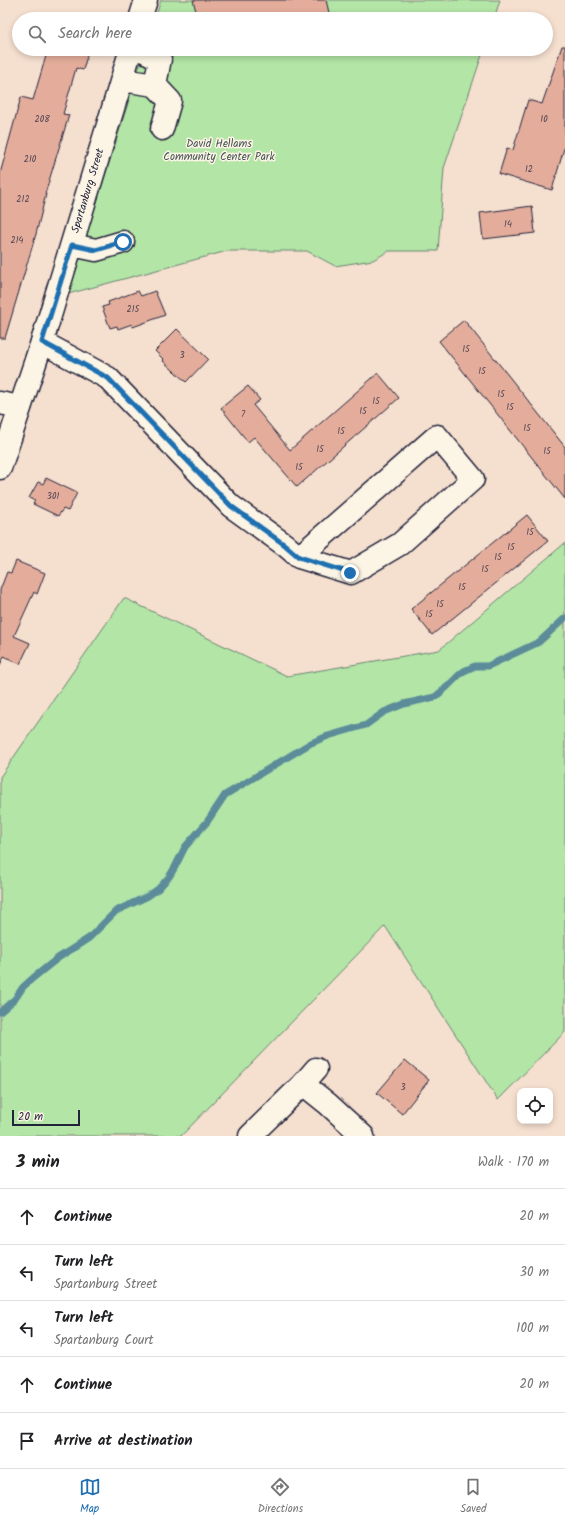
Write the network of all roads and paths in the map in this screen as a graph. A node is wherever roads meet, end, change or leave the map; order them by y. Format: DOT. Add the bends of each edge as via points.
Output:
graph roads {
  1 [pos="146,0"];
  2 [pos="142,12"];
  3 [pos="130,56"];
  4 [pos="154,56"];
  5 [pos="122,80"];
  6 [pos="155,85"];
  7 [pos="162,129"];
  8 [pos="123,242"];
  9 [pos="72,245"];
  10 [pos="42,342"];
  11 [pos="10,405"];
  12 [pos="0,468"];
  13 [pos="299,557"];
  14 [pos="355,1133"];
  15 [pos="250,1136"];
  1 -- 2 [label="street"];
  3 -- 5 [label="street, Spartanburg Street"];
  4 -- 6 [label="street" via="160,59"];
  5 -- 6 [label="street"];
  5 -- 9 [label="street, Spartanburg Street"];
  6 -- 7 [label="street" via="170,101"];
  8 -- 9 [label="street" via="96,250"];
  9 -- 10 [label="street, Spartanburg Street"];
  10 -- 11 [label="street, Spartanburg Street"];
  10 -- 13 [label="street" via="108,378 231,506"];
  11 -- 12 [label="street, Spartanburg Street"];
  13 -- 13 [label="street" via="437,436 473,479 400,544 350,573"];
  14 -- 15 [label="street" via="328,1104 310,1076"];
}
